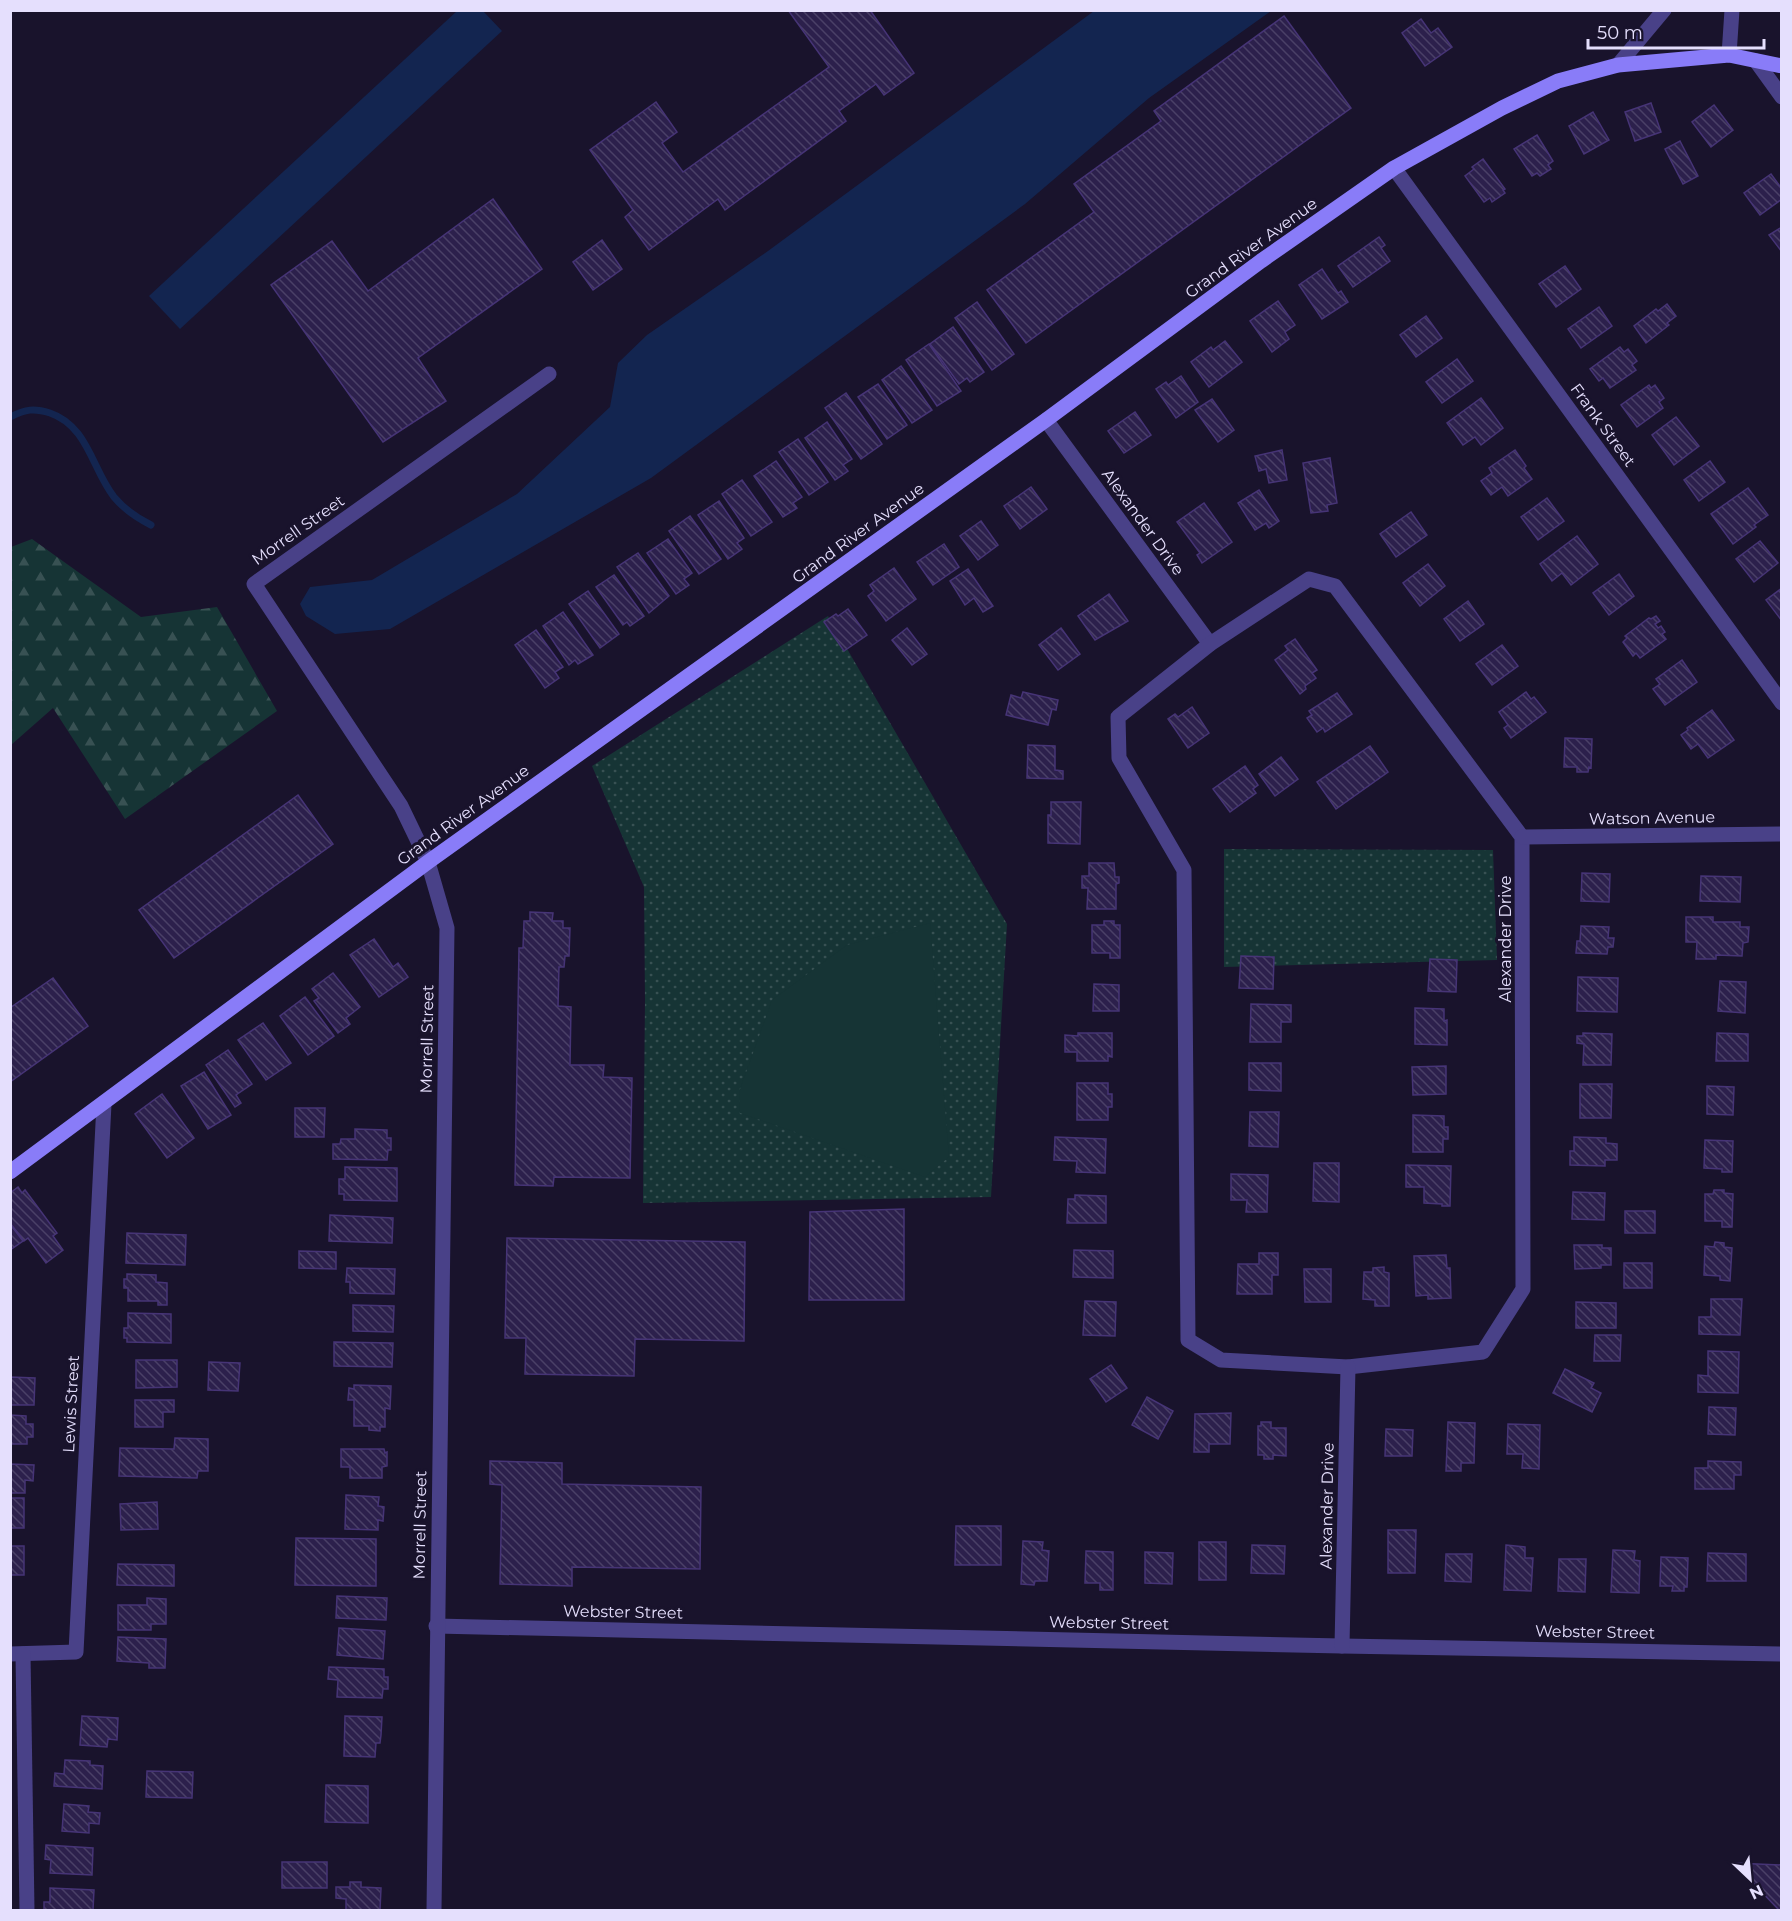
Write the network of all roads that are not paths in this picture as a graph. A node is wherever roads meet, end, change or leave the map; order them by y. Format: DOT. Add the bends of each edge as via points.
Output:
graph roads {
  1 [pos="1665,10"];
  2 [pos="1732,10"];
  3 [pos="1729,55"];
  4 [pos="1756,61"];
  5 [pos="1618,65"];
  6 [pos="1782,66"];
  7 [pos="1782,97"];
  8 [pos="1394,168"];
  9 [pos="549,374"];
  10 [pos="1046,420"];
  11 [pos="1210,645"];
  12 [pos="1782,703"];
  13 [pos="1782,834"];
  14 [pos="1522,837"];
  15 [pos="428,862"];
  16 [pos="104,1104"];
  17 [pos="10,1172"];
  18 [pos="1348,1367"];
  19 [pos="436,1626"];
  20 [pos="1342,1646"];
  21 [pos="1782,1653"];
  22 [pos="17,1654"];
  23 [pos="27,1911"];
  24 [pos="434,1911"];
  1 -- 5 [label="street"];
  2 -- 3 [label="street"];
  3 -- 4 [label="street, Grand River Avenue"];
  3 -- 5 [label="street, Grand River Avenue"];
  4 -- 6 [label="street, Grand River Avenue"];
  4 -- 7 [label="street"];
  5 -- 8 [label="street, Grand River Avenue" via="1558,81"];
  8 -- 10 [label="street, Grand River Avenue"];
  8 -- 12 [label="street, Frank Street"];
  9 -- 15 [label="street, Morrell Street" via="254,584 401,806"];
  10 -- 11 [label="street, Alexander Drive"];
  10 -- 15 [label="street, Grand River Avenue"];
  11 -- 14 [label="street, Alexander Drive" via="1309,579 1335,586"];
  11 -- 18 [label="street, Alexander Drive" via="1119,717 1119,758 1184,870 1188,1340 1221,1360"];
  13 -- 14 [label="street, Watson Avenue"];
  14 -- 18 [label="street, Alexander Drive" via="1523,1289 1483,1352"];
  15 -- 16 [label="street, Grand River Avenue"];
  15 -- 19 [label="street, Morrell Street" via="447,928"];
  16 -- 17 [label="street, Grand River Avenue"];
  16 -- 22 [label="street, Lewis Street" via="76,1652"];
  18 -- 20 [label="street, Alexander Drive"];
  19 -- 20 [label="street, Webster Street"];
  19 -- 24 [label="street, Morrell Street"];
  20 -- 21 [label="street, Webster Street"];
  22 -- 23 [label="street"];
}
